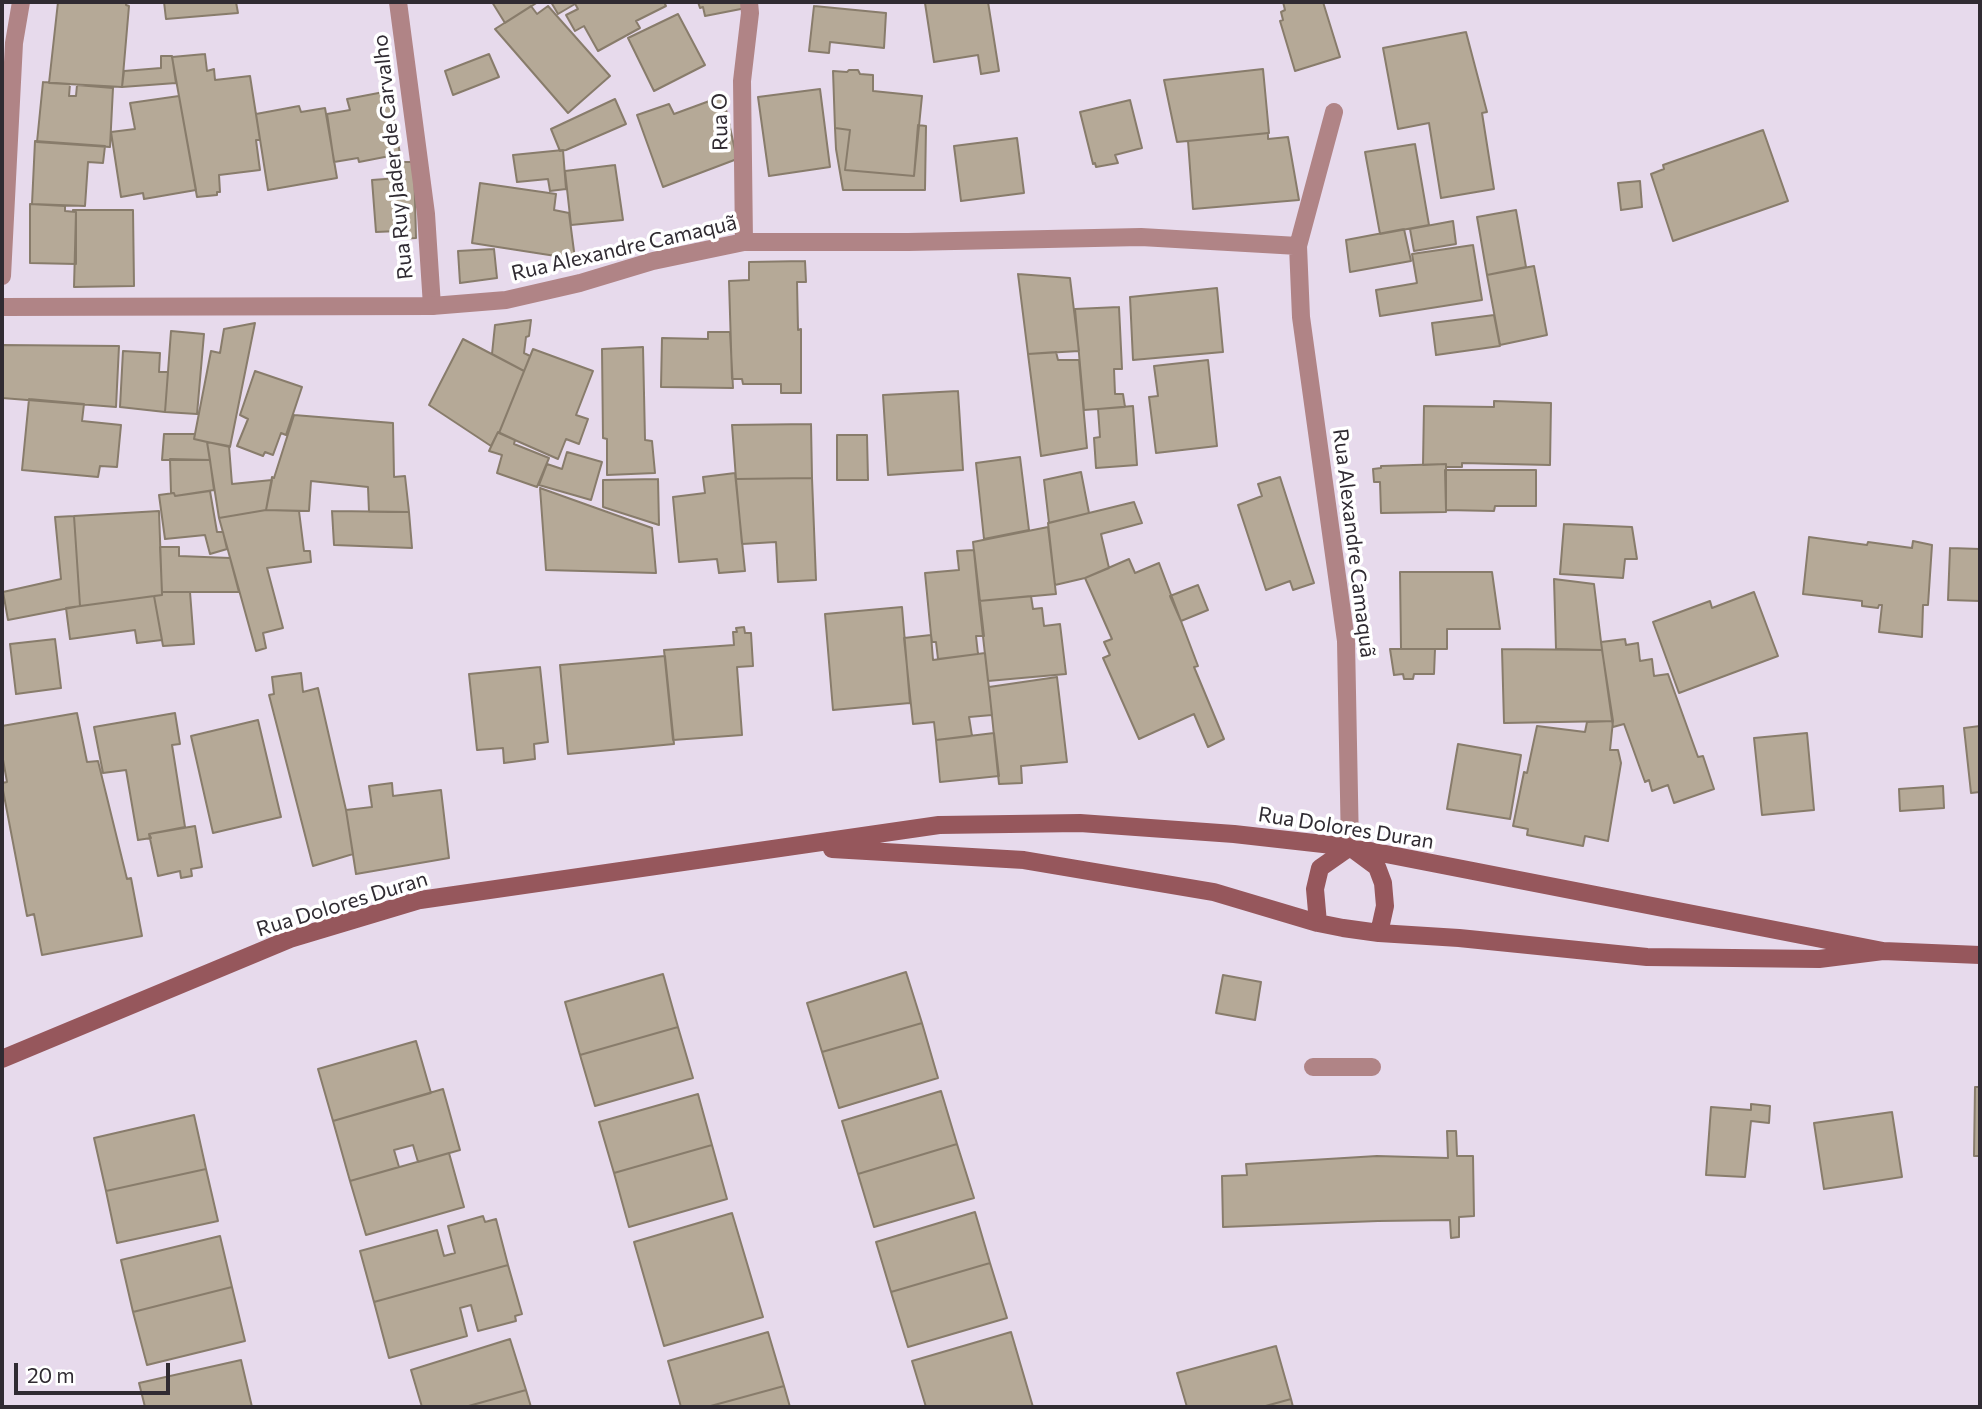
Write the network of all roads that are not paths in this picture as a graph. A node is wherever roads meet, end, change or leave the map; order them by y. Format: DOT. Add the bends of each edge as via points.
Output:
graph roads {
  1 [pos="21,2"];
  2 [pos="398,2"];
  3 [pos="749,2"];
  4 [pos="1334,112"];
  5 [pos="744,242"];
  6 [pos="1298,246"];
  7 [pos="2,276"];
  8 [pos="432,306"];
  9 [pos="2,307"];
  10 [pos="797,847"];
  11 [pos="1350,847"];
  12 [pos="1318,923"];
  13 [pos="1379,933"];
  14 [pos="1883,951"];
  15 [pos="1980,955"];
  16 [pos="2,1059"];
  17 [pos="1313,1067"];
  18 [pos="1372,1067"];
  1 -- 7 [label="street"];
  2 -- 8 [label="street, Rua Ruy Jader de Carvalho" via="426,214"];
  3 -- 5 [label="street, Rua O" via="742,82"];
  4 -- 6 [label="street, Rua Alexandre Camaquã"];
  5 -- 6 [label="street, Rua Alexandre Camaquã" via="1141,236"];
  5 -- 8 [label="street, Rua Alexandre Camaquã" via="506,300"];
  6 -- 11 [label="street, Rua Alexandre Camaquã" via="1301,317 1346,641"];
  8 -- 9 [label="street, Rua Alexandre Camaquã"];
  10 -- 11 [label="street, Rua Dolores Duran" via="939,825 1080,822"];
  10 -- 12 [label="street, Rua Dolores Duran" via="1024,860 1214,892"];
  10 -- 16 [label="street, Rua Dolores Duran" via="420,900 290,939"];
  11 -- 12 [label="street" via="1320,868 1315,889"];
  11 -- 13 [label="street" via="1377,867 1383,883 1385,906"];
  11 -- 14 [label="street, Rua Dolores Duran"];
  12 -- 13 [label="street, Rua Dolores Duran"];
  13 -- 14 [label="street, Rua Dolores Duran" via="1647,957 1819,959"];
  14 -- 15 [label="street, Rua Dolores Duran"];
  17 -- 18 [label="street"];
}
